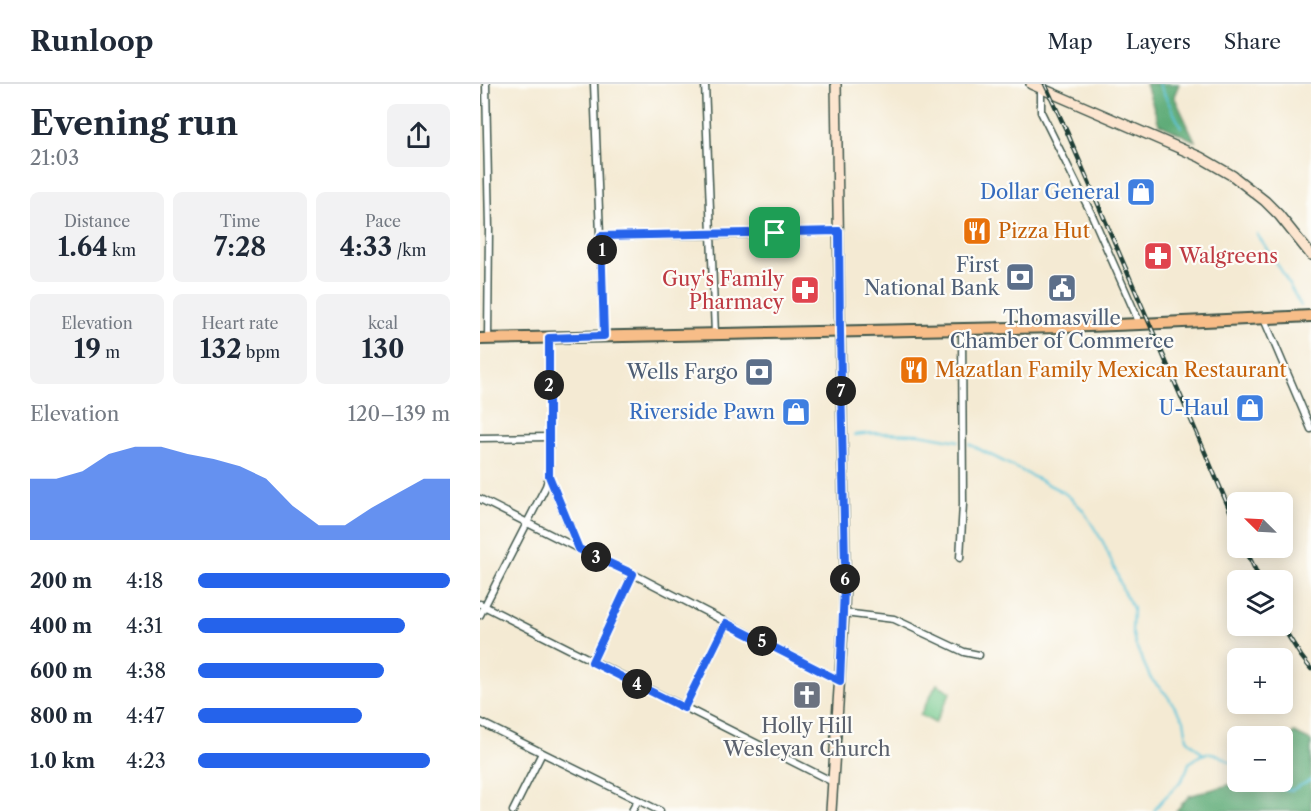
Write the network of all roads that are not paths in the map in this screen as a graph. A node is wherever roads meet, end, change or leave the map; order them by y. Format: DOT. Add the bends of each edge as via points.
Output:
graph roads {
  1 [pos="486,84"];
  2 [pos="594,84"];
  3 [pos="705,84"];
  4 [pos="836,84"];
  5 [pos="1031,84"];
  6 [pos="1041,88"];
  7 [pos="483,126"];
  8 [pos="839,231"];
  9 [pos="711,235"];
  10 [pos="601,236"];
  11 [pos="488,249"];
  12 [pos="480,250"];
  13 [pos="1311,255"];
  14 [pos="1311,316"];
  15 [pos="1264,319"];
  16 [pos="1140,324"];
  17 [pos="962,329"];
  18 [pos="840,332"];
  19 [pos="716,334"];
  20 [pos="604,336"];
  21 [pos="549,338"];
  22 [pos="484,339"];
  23 [pos="1311,429"];
  24 [pos="549,437"];
  25 [pos="480,438"];
  26 [pos="549,476"];
  27 [pos="480,499"];
  28 [pos="528,523"];
  29 [pos="579,549"];
  30 [pos="960,558"];
  31 [pos="633,574"];
  32 [pos="482,605"];
  33 [pos="844,613"];
  34 [pos="480,615"];
  35 [pos="726,623"];
  36 [pos="979,655"];
  37 [pos="592,662"];
  38 [pos="840,681"];
  39 [pos="684,708"];
  40 [pos="480,722"];
  41 [pos="542,753"];
  42 [pos="833,783"];
  43 [pos="638,800"];
  44 [pos="513,811"];
  45 [pos="632,811"];
  46 [pos="660,811"];
  47 [pos="831,811"];
  1 -- 7 [label="street"];
  2 -- 10 [label="street"];
  3 -- 9 [label="street"];
  4 -- 8 [label="street"];
  5 -- 6 [label="street"];
  6 -- 13 [label="street" via="1200,157 1233,176 1279,215"];
  6 -- 16 [label="street" via="1041,112"];
  7 -- 11 [label="street"];
  8 -- 9 [label="street"];
  8 -- 18 [label="street"];
  9 -- 10 [label="street"];
  9 -- 19 [label="street"];
  10 -- 20 [label="street"];
  11 -- 12 [label="street"];
  11 -- 22 [label="street"];
  14 -- 15 [label="main road"];
  15 -- 16 [label="main road"];
  15 -- 23 [label="street"];
  16 -- 17 [label="main road"];
  17 -- 18 [label="main road"];
  17 -- 30 [label="street"];
  18 -- 19 [label="main road"];
  18 -- 33 [label="street"];
  19 -- 20 [label="main road"];
  20 -- 21 [label="main road"];
  21 -- 22 [label="main road"];
  21 -- 24 [label="street"];
  24 -- 25 [label="street"];
  24 -- 26 [label="street"];
  26 -- 28 [label="street"];
  26 -- 29 [label="street"];
  27 -- 28 [label="street"];
  28 -- 29 [label="street"];
  28 -- 32 [label="street"];
  29 -- 31 [label="street"];
  31 -- 35 [label="street"];
  31 -- 37 [label="street"];
  32 -- 34 [label="street"];
  32 -- 37 [label="street"];
  33 -- 36 [label="street" via="894,619"];
  33 -- 38 [label="street"];
  35 -- 38 [label="street"];
  35 -- 39 [label="street"];
  37 -- 39 [label="street"];
  38 -- 42 [label="street"];
  39 -- 42 [label="street"];
  40 -- 41 [label="street"];
  41 -- 43 [label="street"];
  41 -- 44 [label="street"];
  42 -- 47 [label="street"];
  43 -- 45 [label="street"];
  43 -- 46 [label="street"];
}
